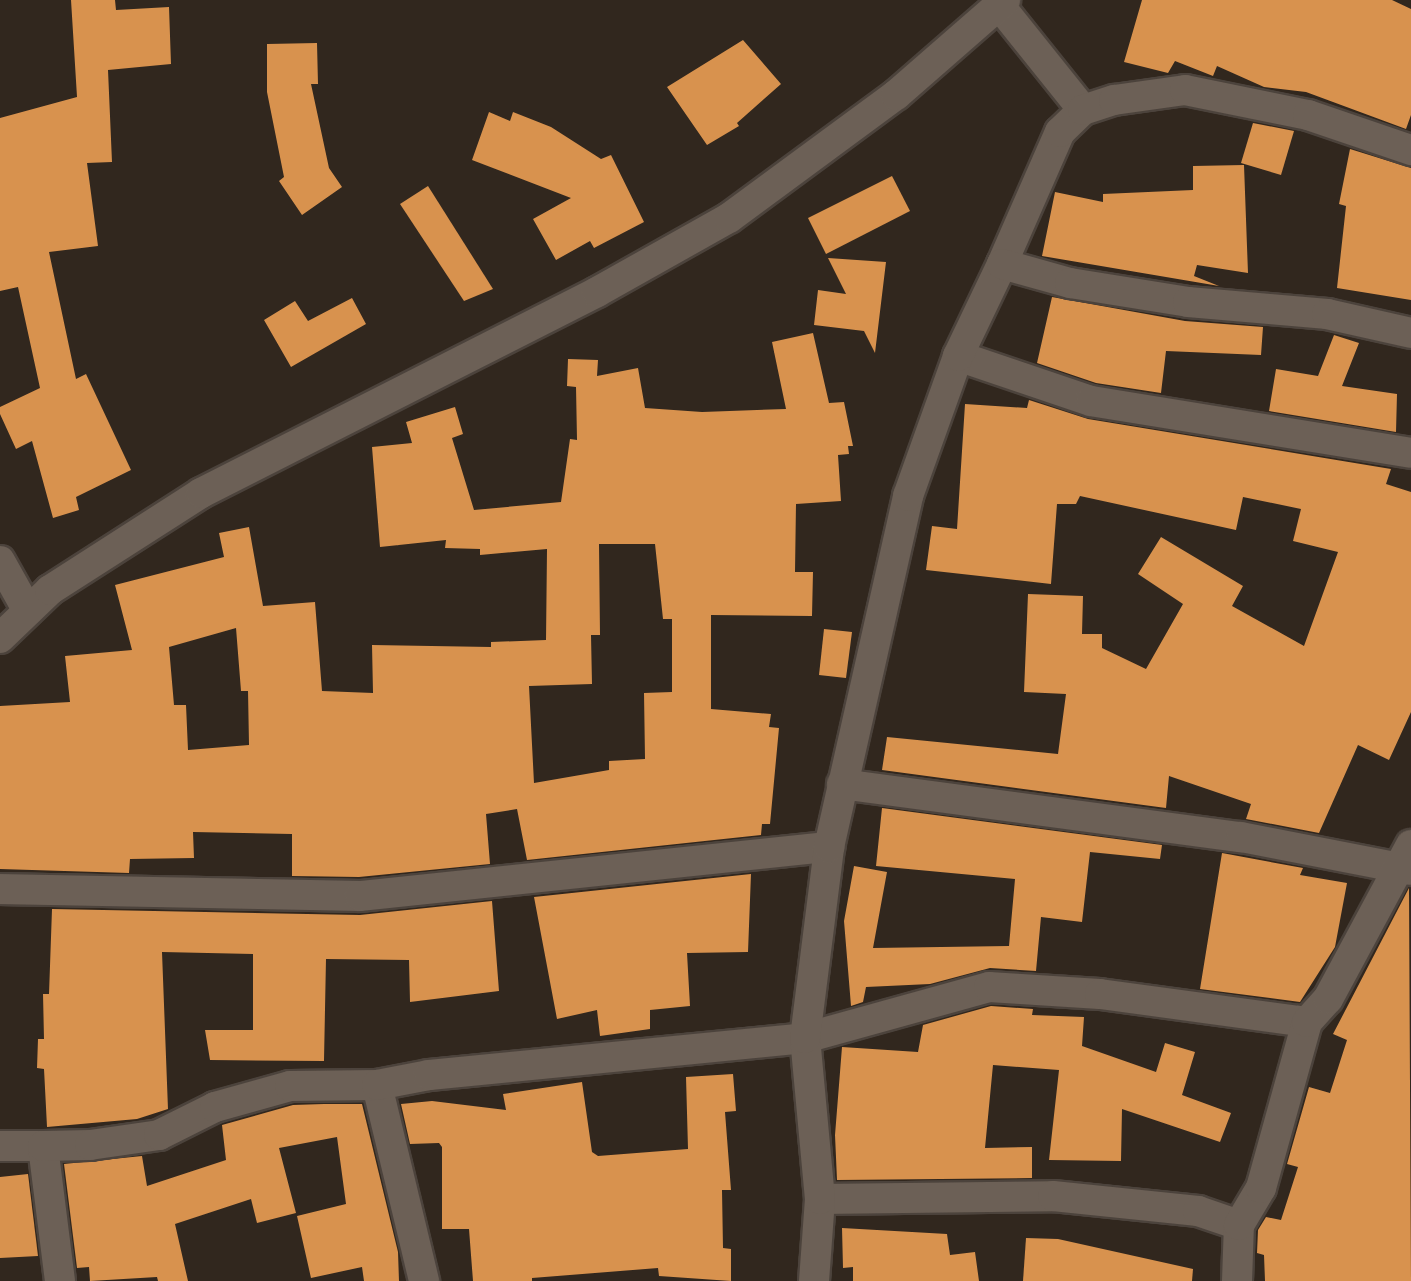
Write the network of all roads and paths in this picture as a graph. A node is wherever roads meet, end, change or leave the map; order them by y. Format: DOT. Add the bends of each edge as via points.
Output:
graph roads {
  1 [pos="1002,2"];
  2 [pos="1082,110"];
  3 [pos="1411,150"];
  4 [pos="1002,264"];
  5 [pos="1411,333"];
  6 [pos="958,356"];
  7 [pos="1411,453"];
  8 [pos="0,561"];
  9 [pos="28,612"];
  10 [pos="0,638"];
  11 [pos="842,784"];
  12 [pos="829,847"];
  13 [pos="1408,860"];
  14 [pos="0,889"];
  15 [pos="1307,1022"];
  16 [pos="805,1038"];
  17 [pos="376,1085"];
  18 [pos="0,1146"];
  19 [pos="44,1146"];
  20 [pos="820,1199"];
  21 [pos="1239,1225"];
  22 [pos="60,1281"];
  23 [pos="424,1281"];
  24 [pos="814,1281"];
  25 [pos="1236,1281"];
  1 -- 2 [label="street"];
  1 -- 9 [label="street" via="896,95 730,218 202,492 50,590"];
  2 -- 3 [label="street" via="1186,90 1308,116"];
  2 -- 4 [label="street" via="1060,132"];
  4 -- 5 [label="street" via="1070,283 1327,314"];
  4 -- 6 [label="street"];
  6 -- 7 [label="street" via="1091,401"];
  6 -- 11 [label="street" via="908,496"];
  8 -- 9 [label="street"];
  9 -- 10 [label="street"];
  11 -- 12 [label="street"];
  11 -- 13 [label="street"];
  12 -- 14 [label="street" via="360,896"];
  12 -- 16 [label="street"];
  13 -- 15 [label="street" via="1328,999"];
  15 -- 16 [label="street" via="1100,994 989,987"];
  15 -- 21 [label="street" via="1261,1188"];
  16 -- 17 [label="street"];
  16 -- 20 [label="street"];
  17 -- 19 [label="street" via="290,1086 214,1107 159,1135"];
  17 -- 23 [label="street"];
  18 -- 19 [label="street"];
  19 -- 22 [label="street"];
  20 -- 21 [label="street" via="1054,1196 1198,1211"];
  20 -- 24 [label="street"];
  21 -- 25 [label="street"];
}
